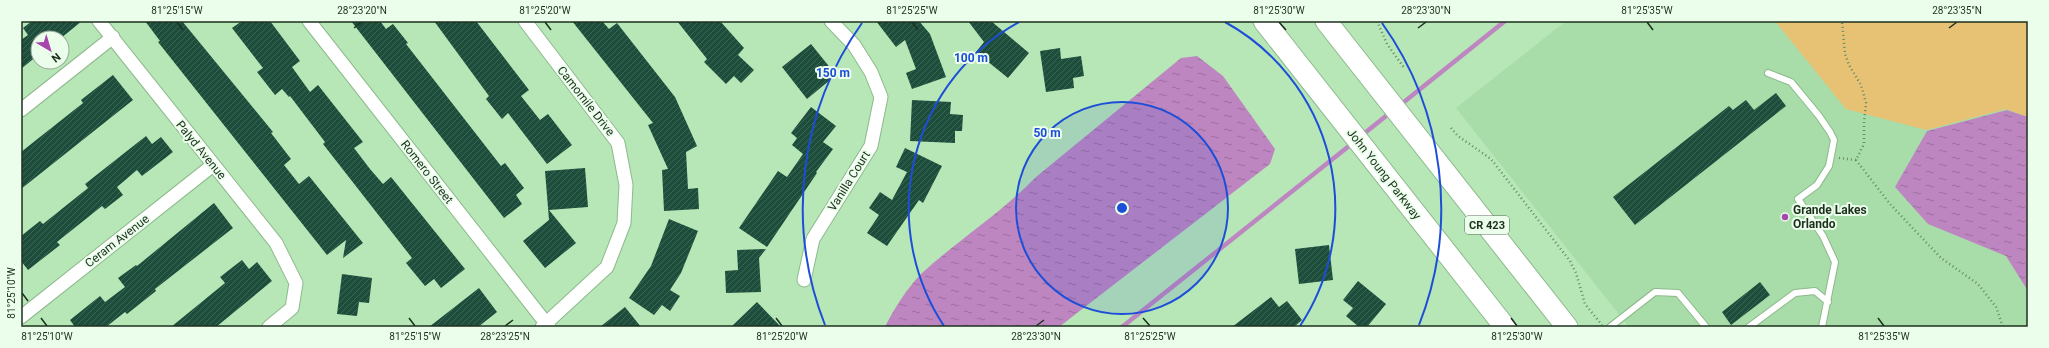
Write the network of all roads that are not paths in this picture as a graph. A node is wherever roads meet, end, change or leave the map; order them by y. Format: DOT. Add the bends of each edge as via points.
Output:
graph roads {
  1 [pos="99,21"];
  2 [pos="309,21"];
  3 [pos="525,21"];
  4 [pos="831,21"];
  5 [pos="1264,21"];
  6 [pos="1326,21"];
  7 [pos="113,37"];
  8 [pos="1768,73"];
  9 [pos="21,110"];
  10 [pos="213,165"];
  11 [pos="804,280"];
  12 [pos="1828,302"];
  13 [pos="21,318"];
  14 [pos="546,326"];
  15 [pos="269,327"];
  16 [pos="1505,327"];
  17 [pos="1567,327"];
  18 [pos="1610,327"];
  19 [pos="1706,327"];
  20 [pos="1749,327"];
  21 [pos="1822,327"];
  1 -- 7 [label="street, Palyd Avenue"];
  2 -- 14 [label="street, Romero Street"];
  3 -- 14 [label="street, Camomile Drive" via="618,143 626,185 624,223 607,267"];
  4 -- 11 [label="street, Vanilla Court" via="854,45 871,72 881,97 871,146 813,239"];
  5 -- 16 [label="highway, John Young Parkway"];
  6 -- 17 [label="highway, CR 423"];
  7 -- 9 [label="street"];
  7 -- 10 [label="street, Palyd Avenue"];
  8 -- 12 [label="lane" via="1791,82 1819,116 1834,140 1829,166 1817,185 1798,199 1823,236 1835,262"];
  10 -- 13 [label="street, Ceram Avenue"];
  10 -- 15 [label="street, Palyd Avenue" via="276,242 296,283 292,308"];
  12 -- 20 [label="lane" via="1815,291 1795,293"];
  12 -- 21 [label="lane"];
  18 -- 19 [label="lane" via="1655,292 1678,293"];
}
